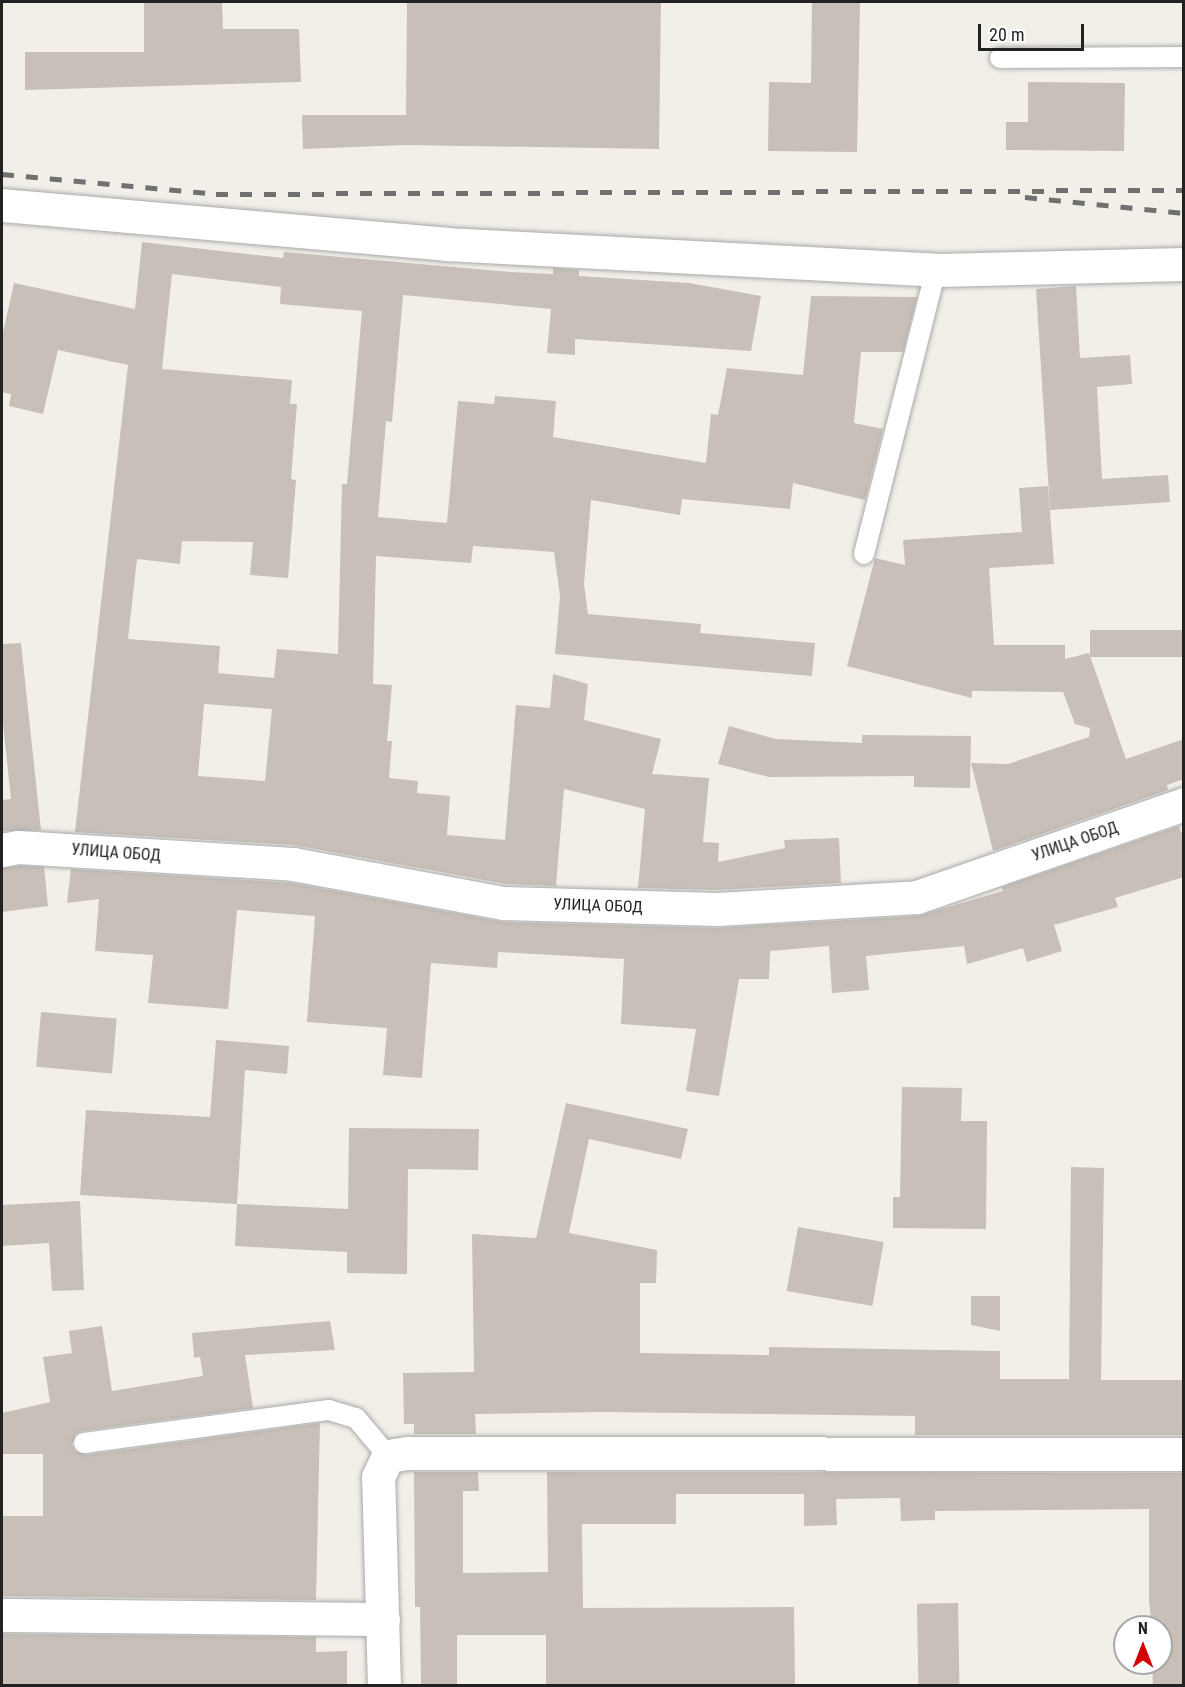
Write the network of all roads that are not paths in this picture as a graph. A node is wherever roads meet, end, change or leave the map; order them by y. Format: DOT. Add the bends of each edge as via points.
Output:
graph roads {
  1 [pos="1184,57"];
  2 [pos="1000,58"];
  3 [pos="2,205"];
  4 [pos="1184,264"];
  5 [pos="936,270"];
  6 [pos="864,554"];
  7 [pos="1184,804"];
  8 [pos="2,849"];
  9 [pos="84,1443"];
  10 [pos="1184,1454"];
  11 [pos="388,1456"];
  12 [pos="2,1616"];
  13 [pos="383,1618"];
  14 [pos="384,1686"];
  1 -- 2 [label="lane"];
  3 -- 5 [label="street" via="446,243"];
  4 -- 5 [label="street"];
  5 -- 6 [label="lane"];
  7 -- 8 [label="street, УЛИЦА ОБОД" via="917,897 717,909 504,903 292,864"];
  9 -- 11 [label="lane" via="329,1410 356,1418"];
  10 -- 11 [label="street"];
  11 -- 13 [label="street" via="378,1477"];
  12 -- 13 [label="street"];
  13 -- 14 [label="street"];
}
